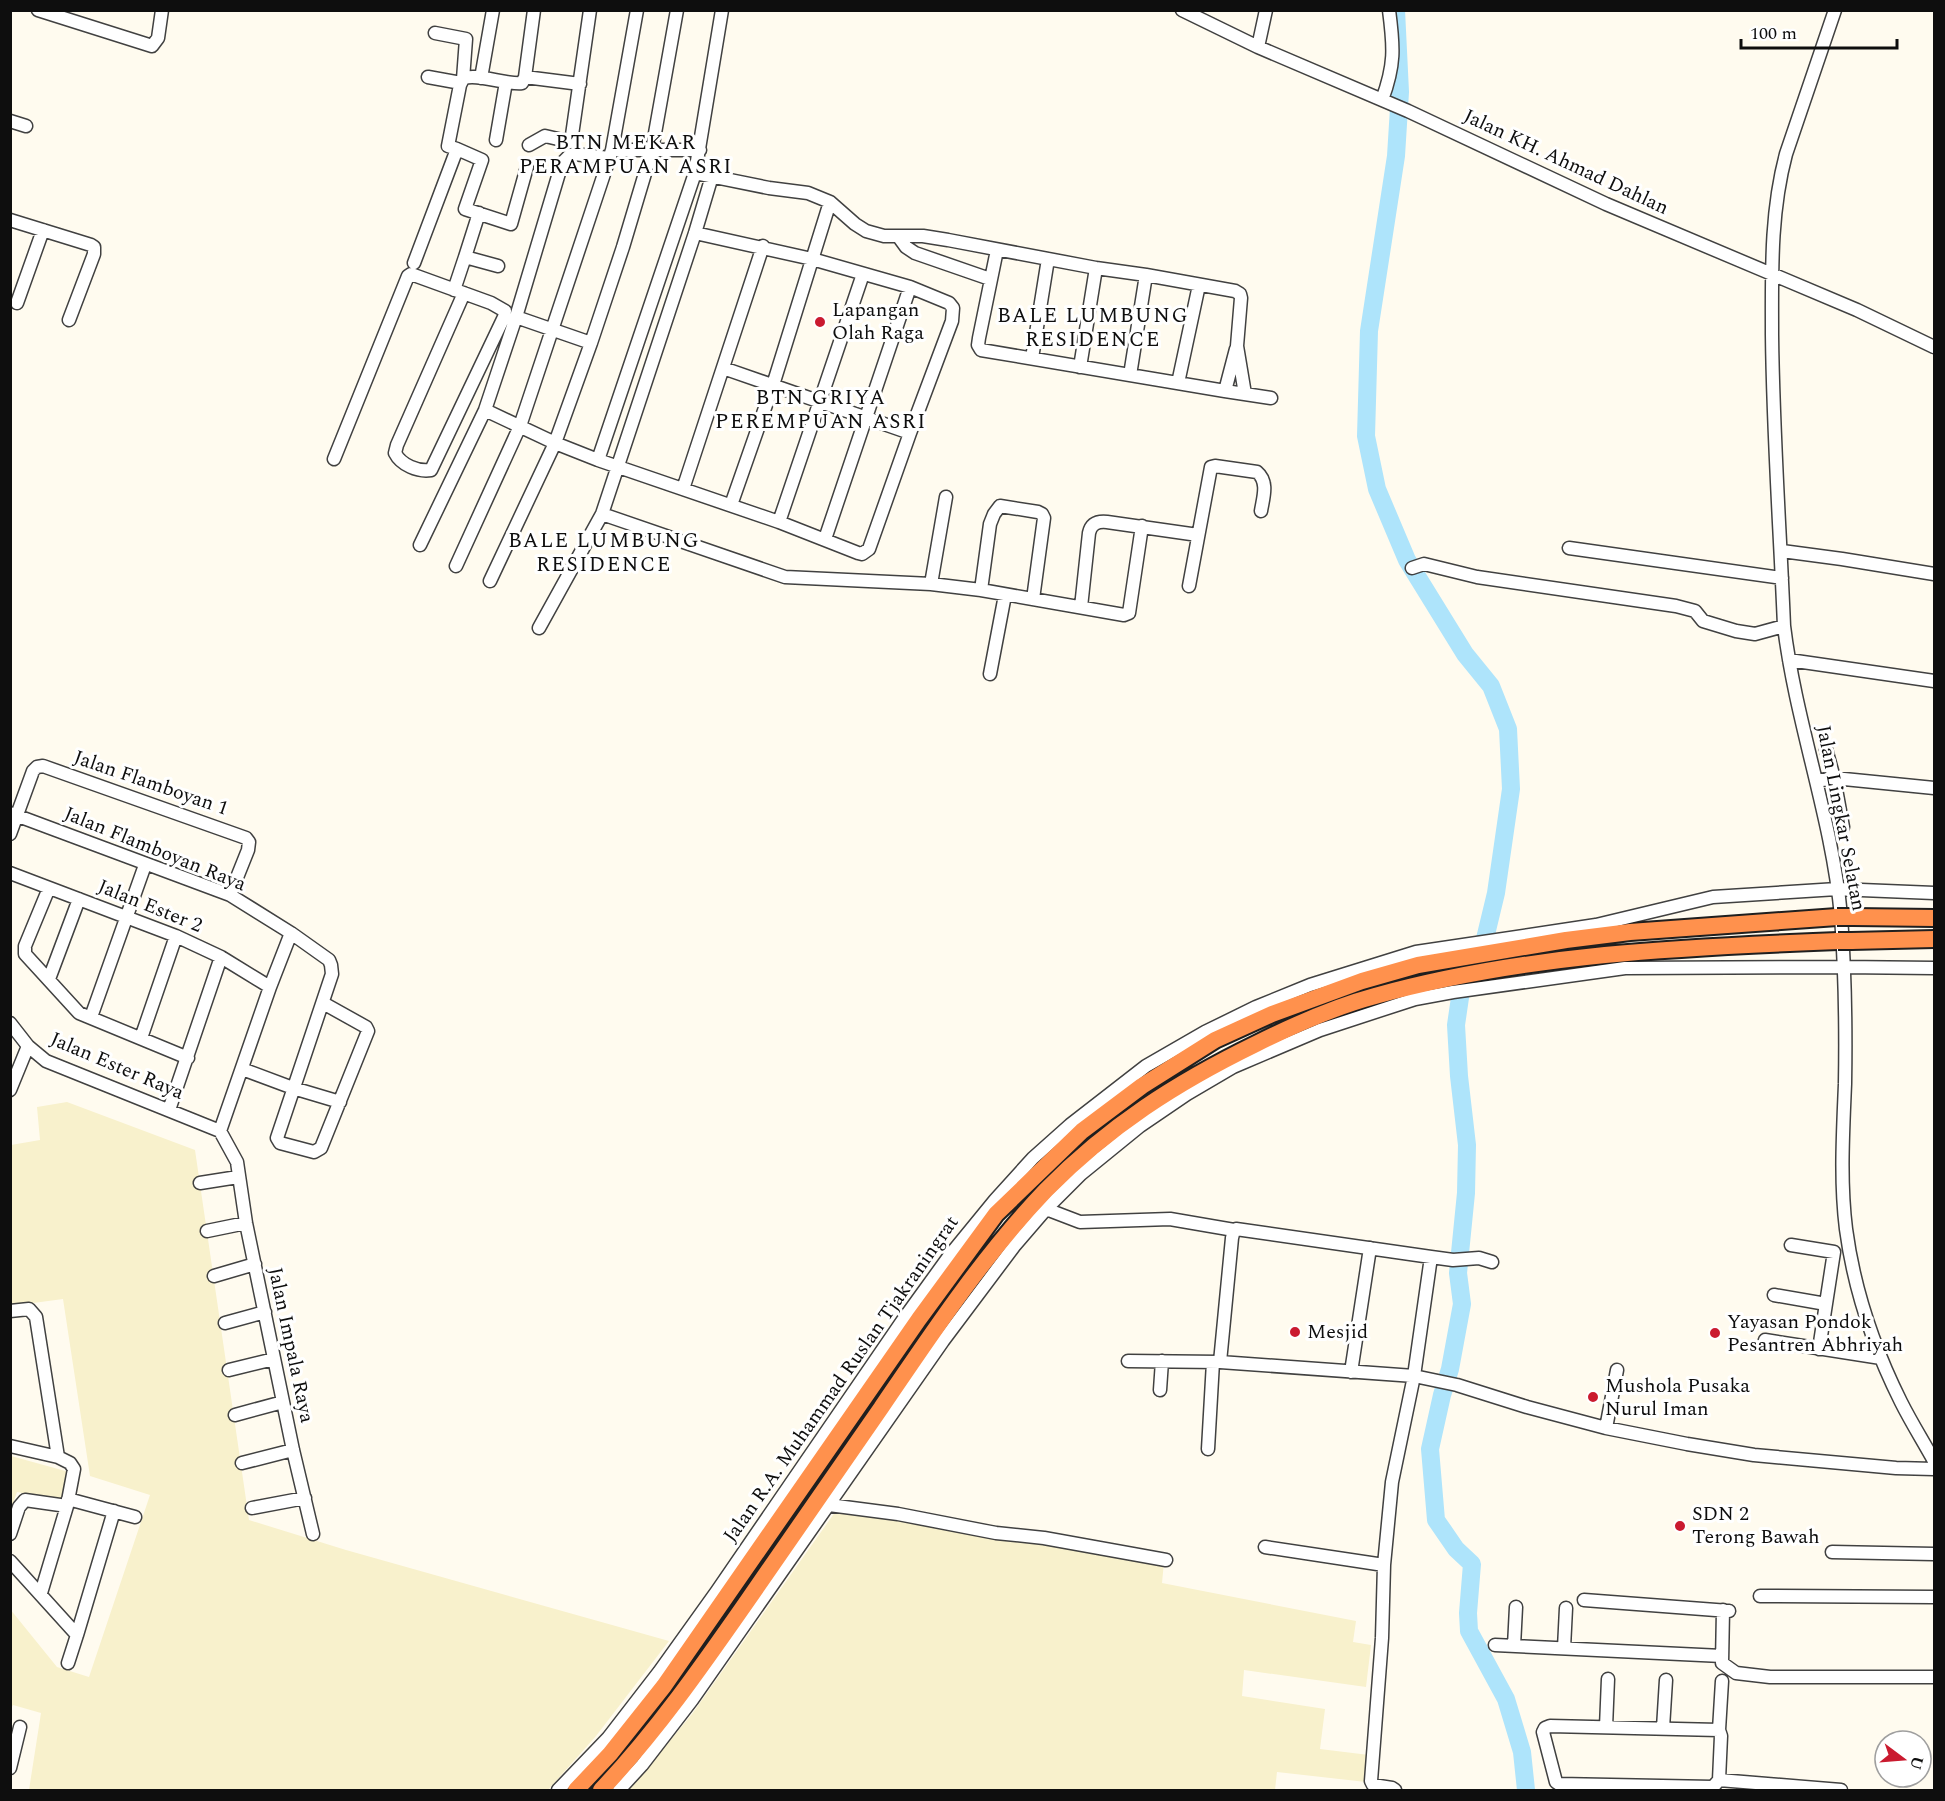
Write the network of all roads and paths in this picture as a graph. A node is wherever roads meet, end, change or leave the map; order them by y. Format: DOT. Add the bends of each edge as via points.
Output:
graph roads {
  1 [pos="38,10"];
  2 [pos="162,10"];
  3 [pos="492,10"];
  4 [pos="534,10"];
  5 [pos="590,10"];
  6 [pos="637,10"];
  7 [pos="677,10"];
  8 [pos="722,10"];
  9 [pos="1182,10"];
  10 [pos="1266,10"];
  11 [pos="1389,10"];
  12 [pos="1835,10"];
  13 [pos="435,33"];
  14 [pos="1258,47"];
  15 [pos="428,77"];
  16 [pos="525,77"];
  17 [pos="481,78"];
  18 [pos="462,81"];
  19 [pos="506,82"];
  20 [pos="580,84"];
  21 [pos="1386,102"];
  22 [pos="10,121"];
  23 [pos="26,126"];
  24 [pos="496,140"];
  25 [pos="530,145"];
  26 [pos="457,149"];
  27 [pos="652,150"];
  28 [pos="700,150"];
  29 [pos="610,154"];
  30 [pos="527,166"];
  31 [pos="695,172"];
  32 [pos="712,176"];
  33 [pos="830,202"];
  34 [pos="479,213"];
  35 [pos="10,220"];
  36 [pos="43,230"];
  37 [pos="695,233"];
  38 [pos="898,236"];
  39 [pos="763,246"];
  40 [pos="997,250"];
  41 [pos="465,257"];
  42 [pos="812,259"];
  43 [pos="1048,259"];
  44 [pos="414,263"];
  45 [pos="498,266"];
  46 [pos="1096,268"];
  47 [pos="1769,273"];
  48 [pos="862,274"];
  49 [pos="1146,275"];
  50 [pos="990,279"];
  51 [pos="1199,285"];
  52 [pos="910,287"];
  53 [pos="459,291"];
  54 [pos="17,303"];
  55 [pos="516,317"];
  56 [pos="69,320"];
  57 [pos="551,330"];
  58 [pos="591,343"];
  59 [pos="1237,346"];
  60 [pos="1935,347"];
  61 [pos="1032,358"];
  62 [pos="1080,367"];
  63 [pos="723,368"];
  64 [pos="1130,375"];
  65 [pos="1178,383"];
  66 [pos="773,385"];
  67 [pos="1225,392"];
  68 [pos="1245,394"];
  69 [pos="1271,398"];
  70 [pos="820,403"];
  71 [pos="485,410"];
  72 [pos="866,418"];
  73 [pos="520,426"];
  74 [pos="910,433"];
  75 [pos="555,443"];
  76 [pos="334,459"];
  77 [pos="598,460"];
  78 [pos="617,466"];
  79 [pos="683,489"];
  80 [pos="946,497"];
  81 [pos="731,506"];
  82 [pos="1261,511"];
  83 [pos="602,514"];
  84 [pos="779,522"];
  85 [pos="1142,526"];
  86 [pos="1198,535"];
  87 [pos="825,539"];
  88 [pos="420,545"];
  89 [pos="1569,548"];
  90 [pos="1782,551"];
  91 [pos="456,566"];
  92 [pos="1412,568"];
  93 [pos="1935,574"];
  94 [pos="1782,578"];
  95 [pos="490,581"];
  96 [pos="931,584"];
  97 [pos="1189,586"];
  98 [pos="981,590"];
  99 [pos="1005,595"];
  100 [pos="1033,599"];
  101 [pos="1081,607"];
  102 [pos="1784,626"];
  103 [pos="539,628"];
  104 [pos="1789,660"];
  105 [pos="990,674"];
  106 [pos="1935,681"];
  107 [pos="1826,749"];
  108 [pos="1834,778"];
  109 [pos="1816,781"];
  110 [pos="1935,788"];
  111 [pos="14,814"];
  112 [pos="1843,827"];
  113 [pos="10,834"];
  114 [pos="145,865"];
  115 [pos="10,873"];
  116 [pos="49,888"];
  117 [pos="1837,889"];
  118 [pos="1935,893"];
  119 [pos="230,895"];
  120 [pos="79,899"];
  121 [pos="128,916"];
  122 [pos="1935,918"];
  123 [pos="291,933"];
  124 [pos="176,936"];
  125 [pos="1935,939"];
  126 [pos="221,957"];
  127 [pos="1417,958"];
  128 [pos="1490,962"];
  129 [pos="1465,966"];
  130 [pos="1842,967"];
  131 [pos="1935,968"];
  132 [pos="49,979"];
  133 [pos="270,987"];
  134 [pos="322,1003"];
  135 [pos="91,1017"];
  136 [pos="10,1023"];
  137 [pos="141,1038"];
  138 [pos="28,1046"];
  139 [pos="188,1058"];
  140 [pos="242,1069"];
  141 [pos="293,1088"];
  142 [pos="10,1090"];
  143 [pos="340,1102"];
  144 [pos="169,1110"];
  145 [pos="220,1131"];
  146 [pos="238,1177"];
  147 [pos="200,1183"];
  148 [pos="1046,1209"];
  149 [pos="246,1223"];
  150 [pos="1234,1230"];
  151 [pos="207,1231"];
  152 [pos="1791,1245"];
  153 [pos="1370,1248"];
  154 [pos="1431,1257"];
  155 [pos="1492,1262"];
  156 [pos="255,1264"];
  157 [pos="214,1276"];
  158 [pos="1774,1295"];
  159 [pos="1826,1304"];
  160 [pos="10,1311"];
  161 [pos="265,1312"];
  162 [pos="225,1323"];
  163 [pos="1765,1340"];
  164 [pos="1819,1349"];
  165 [pos="1881,1358"];
  166 [pos="274,1359"];
  167 [pos="1128,1361"];
  168 [pos="1162,1361"];
  169 [pos="1216,1362"];
  170 [pos="228,1370"];
  171 [pos="1617,1370"];
  172 [pos="1351,1372"];
  173 [pos="1414,1376"];
  174 [pos="1160,1390"];
  175 [pos="283,1402"];
  176 [pos="235,1415"];
  177 [pos="1606,1428"];
  178 [pos="10,1446"];
  179 [pos="1208,1449"];
  180 [pos="293,1450"];
  181 [pos="58,1457"];
  182 [pos="1935,1461"];
  183 [pos="242,1463"];
  184 [pos="1935,1469"];
  185 [pos="305,1498"];
  186 [pos="68,1502"];
  187 [pos="829,1504"];
  188 [pos="252,1508"];
  189 [pos="114,1511"];
  190 [pos="135,1517"];
  191 [pos="10,1534"];
  192 [pos="313,1534"];
  193 [pos="1265,1547"];
  194 [pos="1832,1552"];
  195 [pos="1935,1554"];
  196 [pos="1166,1560"];
  197 [pos="10,1561"];
  198 [pos="1384,1564"];
  199 [pos="41,1593"];
  200 [pos="1760,1596"];
  201 [pos="1935,1597"];
  202 [pos="1584,1600"];
  203 [pos="1516,1607"];
  204 [pos="1566,1608"];
  205 [pos="76,1635"];
  206 [pos="1495,1645"];
  207 [pos="1514,1646"];
  208 [pos="1564,1648"];
  209 [pos="1722,1656"];
  210 [pos="68,1663"];
  211 [pos="1935,1677"];
  212 [pos="1608,1679"];
  213 [pos="1666,1680"];
  214 [pos="1722,1682"];
  215 [pos="20,1727"];
  216 [pos="1606,1727"];
  217 [pos="1663,1728"];
  218 [pos="1719,1730"];
  219 [pos="10,1767"];
  220 [pos="1724,1784"];
  221 [pos="1785,1788"];
  222 [pos="558,1791"];
  223 [pos="576,1791"];
  224 [pos="601,1791"];
  225 [pos="619,1791"];
  226 [pos="1395,1791"];
  227 [pos="1841,1791"];
  1 -- 2 [label="street" via="152,46 158,38"];
  3 -- 17 [label="street"];
  4 -- 16 [label="street"];
  5 -- 20 [label="street"];
  6 -- 29 [label="street"];
  7 -- 27 [label="street"];
  8 -- 28 [label="street"];
  9 -- 14 [label="street, Jalan KH. Ahmad Dahlan"];
  10 -- 14 [label="street"];
  11 -- 21 [label="street" via="1392,66"];
  12 -- 47 [label="street, Jalan Lingkar Selatan" via="1780,178"];
  13 -- 18 [label="street" via="467,40"];
  14 -- 21 [label="street, Jalan KH. Ahmad Dahlan"];
  15 -- 18 [label="street"];
  16 -- 19 [label="street" via="520,83"];
  16 -- 20 [label="street"];
  17 -- 18 [label="street" via="466,76"];
  17 -- 19 [label="street"];
  18 -- 26 [label="street" via="448,146"];
  19 -- 24 [label="street"];
  20 -- 25 [label="street" via="571,142 545,136"];
  21 -- 47 [label="street, Jalan KH. Ahmad Dahlan" via="1606,204"];
  22 -- 23 [label="street"];
  26 -- 34 [label="street" via="482,160 465,209"];
  26 -- 44 [label="street"];
  27 -- 28 [label="street"];
  27 -- 29 [label="street"];
  27 -- 58 [label="street"];
  28 -- 31 [label="street"];
  29 -- 55 [label="street" via="574,154 562,163"];
  29 -- 57 [label="street"];
  30 -- 34 [label="street" via="511,224"];
  31 -- 32 [label="street"];
  31 -- 77 [label="street"];
  32 -- 33 [label="street" via="808,193"];
  32 -- 37 [label="street"];
  33 -- 38 [label="street" via="866,231"];
  33 -- 42 [label="street"];
  34 -- 41 [label="street"];
  35 -- 36 [label="street"];
  36 -- 54 [label="street"];
  36 -- 56 [label="street" via="93,247 94,254"];
  37 -- 39 [label="street"];
  37 -- 78 [label="street"];
  38 -- 40 [label="street" via="923,236"];
  38 -- 50 [label="street" via="915,253"];
  39 -- 42 [label="street"];
  39 -- 63 [label="street"];
  40 -- 43 [label="street"];
  40 -- 50 [label="street"];
  41 -- 45 [label="street"];
  41 -- 53 [label="street"];
  42 -- 48 [label="street"];
  42 -- 66 [label="street"];
  43 -- 46 [label="street"];
  43 -- 61 [label="street"];
  46 -- 49 [label="street"];
  46 -- 62 [label="street"];
  47 -- 60 [label="street, Jalan KH. Ahmad Dahlan"];
  47 -- 90 [label="street, Jalan Lingkar Selatan"];
  48 -- 52 [label="street"];
  48 -- 70 [label="street"];
  49 -- 51 [label="street"];
  49 -- 64 [label="street"];
  50 -- 61 [label="street" via="979,348"];
  51 -- 59 [label="street" via="1240,294"];
  51 -- 65 [label="street"];
  52 -- 72 [label="street"];
  52 -- 74 [label="street" via="949,303 954,316"];
  53 -- 53 [label="street" via="395,453 402,463 424,471 432,468 504,317 502,308"];
  53 -- 76 [label="street" via="408,276"];
  55 -- 57 [label="street"];
  55 -- 71 [label="street"];
  57 -- 58 [label="street"];
  57 -- 73 [label="street"];
  58 -- 75 [label="street"];
  59 -- 67 [label="street"];
  59 -- 68 [label="street"];
  61 -- 62 [label="street"];
  62 -- 64 [label="street"];
  63 -- 66 [label="street"];
  63 -- 79 [label="street"];
  64 -- 65 [label="street"];
  65 -- 67 [label="street"];
  66 -- 70 [label="street"];
  66 -- 81 [label="street"];
  67 -- 68 [label="street"];
  68 -- 69 [label="street"];
  70 -- 72 [label="street"];
  70 -- 84 [label="street"];
  71 -- 73 [label="street"];
  71 -- 88 [label="street"];
  72 -- 74 [label="street"];
  72 -- 87 [label="street"];
  73 -- 75 [label="street"];
  73 -- 91 [label="street"];
  74 -- 87 [label="street" via="869,549 862,554"];
  75 -- 77 [label="street"];
  75 -- 95 [label="street"];
  77 -- 78 [label="street"];
  78 -- 79 [label="street"];
  78 -- 83 [label="street"];
  79 -- 81 [label="street"];
  80 -- 96 [label="street"];
  81 -- 84 [label="street"];
  82 -- 86 [label="street" via="1261,475 1212,466"];
  83 -- 96 [label="street" via="784,577"];
  83 -- 103 [label="street"];
  84 -- 87 [label="street"];
  85 -- 86 [label="street"];
  85 -- 101 [label="street" via="1101,522 1092,526"];
  85 -- 101 [label="street" via="1129,613"];
  86 -- 97 [label="street"];
  89 -- 94 [label="street"];
  90 -- 93 [label="street"];
  90 -- 94 [label="street, Jalan Lingkar Selatan"];
  92 -- 102 [label="street" via="1424,564 1477,577 1676,606 1695,611 1703,621 1755,634"];
  94 -- 102 [label="street, Jalan Lingkar Selatan"];
  96 -- 98 [label="street"];
  98 -- 99 [label="street"];
  98 -- 100 [label="street" via="992,517 1000,506 1006,506 1038,512 1044,518"];
  99 -- 100 [label="street"];
  99 -- 105 [label="street"];
  100 -- 101 [label="street"];
  102 -- 104 [label="street, Jalan Lingkar Selatan"];
  104 -- 106 [label="street"];
  104 -- 109 [label="street, Jalan Lingkar Selatan"];
  107 -- 108 [label="street"];
  108 -- 109 [label="street"];
  108 -- 110 [label="street"];
  108 -- 112 [label="street"];
  109 -- 117 [label="street, Jalan Lingkar Selatan"];
  111 -- 113 [label="street"];
  111 -- 114 [label="street, Jalan Flamboyan Raya"];
  111 -- 119 [label="street, Jalan Flamboyan 1" via="33,771 43,766 246,837 248,850"];
  114 -- 119 [label="street, Jalan Flamboyan Raya"];
  114 -- 121 [label="street"];
  115 -- 116 [label="street, Jalan Ester 2"];
  116 -- 120 [label="street, Jalan Ester 2"];
  116 -- 132 [label="street" via="24,950"];
  117 -- 118 [label="street, Jalan R.A. Muhammad Ruslan Tjakraningrat"];
  117 -- 127 [label="street, Jalan R.A. Muhammad Ruslan Tjakraningrat" via="1713,897 1596,925 1474,943"];
  117 -- 130 [label="street, Jalan Lingkar Selatan"];
  119 -- 123 [label="street, Jalan Flamboyan Raya"];
  120 -- 121 [label="street, Jalan Ester 2"];
  120 -- 132 [label="street"];
  121 -- 124 [label="street, Jalan Ester 2"];
  121 -- 135 [label="street"];
  122 -- 128 [label="highway, Jalan R.A. Muhammad Ruslan Tjakraningrat" via="1845,917 1630,932"];
  123 -- 133 [label="street"];
  123 -- 134 [label="street, Jalan Flamboyan Raya" via="329,960 332,974"];
  124 -- 126 [label="street, Jalan Ester 2"];
  124 -- 137 [label="street"];
  125 -- 128 [label="highway, Jalan R.A. Muhammad Ruslan Tjakraningrat" via="1714,946"];
  126 -- 133 [label="street, Jalan Ester 2"];
  126 -- 139 [label="street"];
  127 -- 129 [label="highway, Jalan R.A. Muhammad Ruslan Tjakraningrat"];
  127 -- 222 [label="street, Jalan R.A. Muhammad Ruslan Tjakraningrat" via="1310,985 1205,1032 1146,1066 1033,1158 950,1255 659,1672 608,1738"];
  127 -- 223 [label="highway, Jalan R.A. Muhammad Ruslan Tjakraningrat" via="1272,1014 1181,1060 1082,1131 996,1214 664,1686"];
  128 -- 129 [label="highway, Jalan R.A. Muhammad Ruslan Tjakraningrat"];
  129 -- 224 [label="highway, Jalan R.A. Muhammad Ruslan Tjakraningrat" via="1370,997 1222,1060 1160,1095 1085,1153 1045,1191 972,1278 693,1680"];
  130 -- 131 [label="street"];
  130 -- 148 [label="street" via="1617,969 1453,992 1374,1011 1233,1067 1187,1094 1081,1174"];
  130 -- 165 [label="street, Jalan Lingkar Selatan" via="1842,1176 1846,1228 1863,1308"];
  132 -- 135 [label="street" via="76,1011"];
  133 -- 140 [label="street"];
  134 -- 141 [label="street"];
  134 -- 143 [label="street" via="368,1030"];
  135 -- 137 [label="street"];
  136 -- 138 [label="street, Jalan Ester Raya"];
  137 -- 139 [label="street"];
  138 -- 142 [label="street"];
  138 -- 144 [label="street, Jalan Ester Raya" via="46,1061"];
  139 -- 144 [label="street"];
  140 -- 141 [label="street"];
  140 -- 145 [label="street"];
  141 -- 143 [label="street"];
  141 -- 143 [label="street" via="277,1136 280,1143 319,1150"];
  144 -- 145 [label="street, Jalan Ester Raya"];
  145 -- 146 [label="street, Jalan Impala Raya" via="237,1162"];
  146 -- 147 [label="street"];
  146 -- 149 [label="street, Jalan Impala Raya"];
  148 -- 150 [label="street" via="1080,1222 1180,1220"];
  148 -- 187 [label="street" via="975,1297"];
  149 -- 151 [label="street"];
  149 -- 156 [label="street, Jalan Impala Raya"];
  150 -- 153 [label="street"];
  150 -- 169 [label="street"];
  152 -- 159 [label="street" via="1834,1252"];
  153 -- 154 [label="street"];
  153 -- 172 [label="street"];
  154 -- 155 [label="street"];
  154 -- 173 [label="street"];
  156 -- 157 [label="street"];
  156 -- 161 [label="street, Jalan Impala Raya"];
  158 -- 159 [label="street"];
  159 -- 164 [label="street"];
  160 -- 181 [label="street" via="29,1309 36,1317"];
  161 -- 162 [label="street"];
  161 -- 166 [label="street, Jalan Impala Raya"];
  163 -- 164 [label="street"];
  164 -- 165 [label="street"];
  165 -- 182 [label="street, Jalan Lingkar Selatan" via="1901,1403"];
  166 -- 170 [label="street"];
  166 -- 175 [label="street, Jalan Impala Raya"];
  167 -- 168 [label="street"];
  168 -- 169 [label="street"];
  168 -- 174 [label="street"];
  169 -- 172 [label="street"];
  169 -- 179 [label="street"];
  171 -- 177 [label="street"];
  172 -- 173 [label="street"];
  173 -- 177 [label="street"];
  173 -- 198 [label="street" via="1392,1482"];
  175 -- 176 [label="street"];
  175 -- 180 [label="street, Jalan Impala Raya"];
  177 -- 184 [label="street" via="1754,1455"];
  178 -- 181 [label="street"];
  180 -- 183 [label="street"];
  180 -- 185 [label="street, Jalan Impala Raya"];
  181 -- 186 [label="street" via="74,1469"];
  185 -- 188 [label="street"];
  185 -- 192 [label="street, Jalan Impala Raya"];
  186 -- 189 [label="street"];
  186 -- 191 [label="street" via="25,1500"];
  186 -- 199 [label="street"];
  187 -- 196 [label="street"];
  187 -- 225 [label="street" via="692,1700"];
  189 -- 190 [label="street"];
  189 -- 205 [label="street"];
  193 -- 198 [label="street"];
  194 -- 195 [label="street"];
  197 -- 199 [label="street"];
  198 -- 226 [label="street" via="1371,1781"];
  199 -- 205 [label="street"];
  200 -- 201 [label="street"];
  202 -- 209 [label="street" via="1727,1610"];
  203 -- 207 [label="street"];
  204 -- 208 [label="street"];
  205 -- 210 [label="street"];
  206 -- 207 [label="street"];
  207 -- 208 [label="street"];
  208 -- 209 [label="street"];
  209 -- 211 [label="street" via="1722,1663 1736,1673 1770,1677"];
  212 -- 216 [label="street"];
  213 -- 217 [label="street"];
  214 -- 218 [label="street"];
  215 -- 219 [label="street"];
  216 -- 217 [label="street"];
  216 -- 220 [label="street" via="1545,1728 1556,1782"];
  217 -- 218 [label="street"];
  218 -- 220 [label="street"];
  220 -- 221 [label="street"];
  221 -- 227 [label="street"];
}
